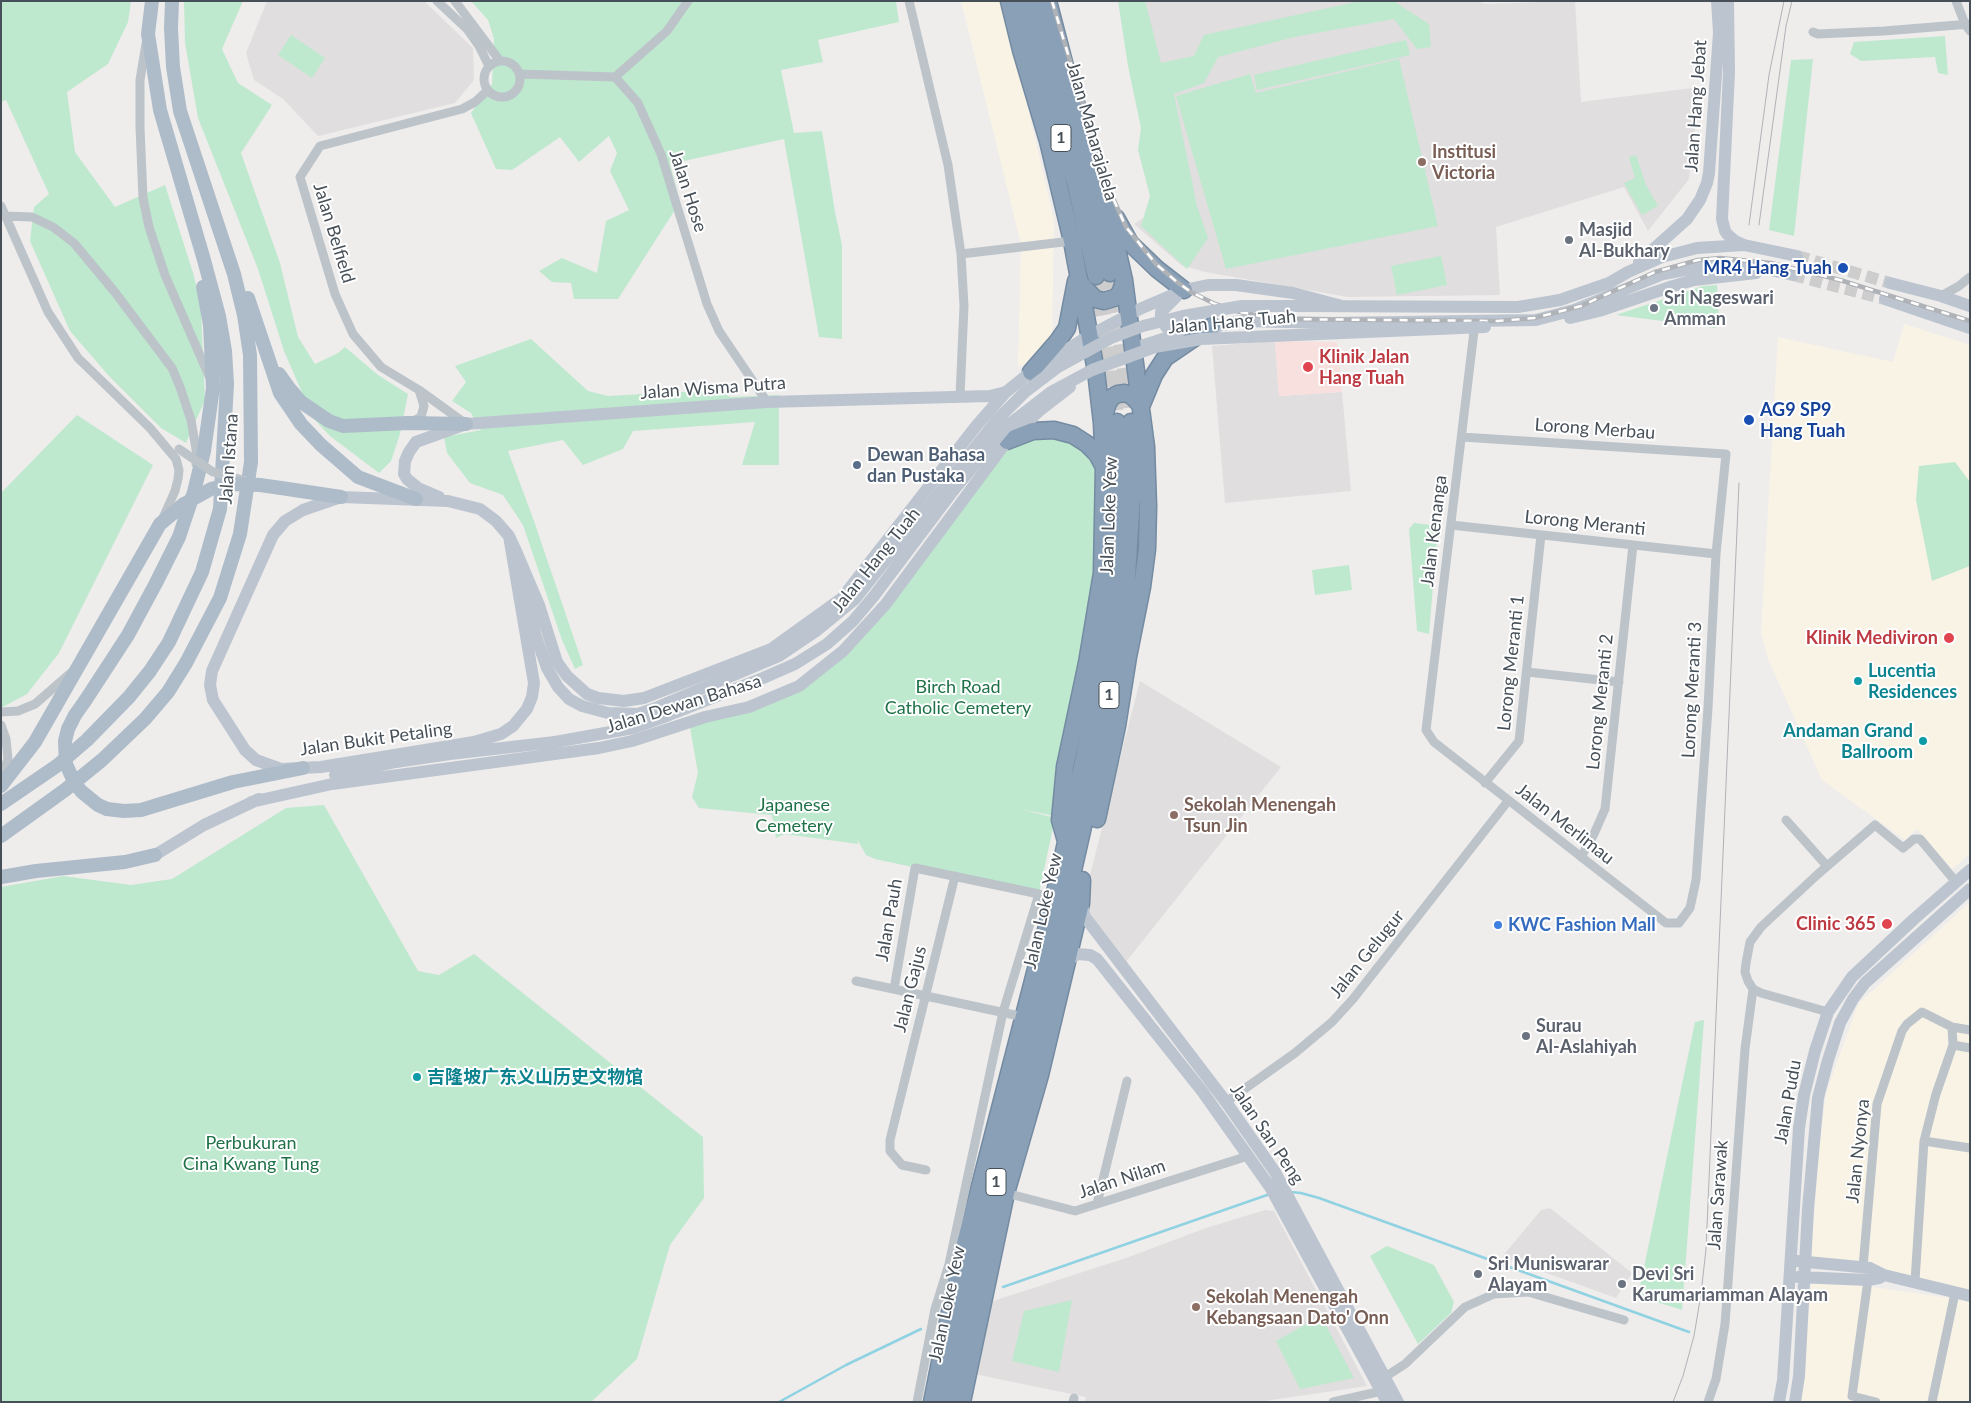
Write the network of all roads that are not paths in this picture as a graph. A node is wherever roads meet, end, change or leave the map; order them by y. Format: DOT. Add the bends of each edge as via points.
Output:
graph roads {
  1 [pos="152,1"];
  2 [pos="172,1"];
  3 [pos="437,1"];
  4 [pos="455,1"];
  5 [pos="688,1"];
  6 [pos="909,1"];
  7 [pos="1009,1"];
  8 [pos="1020,1"];
  9 [pos="1033,1"];
  10 [pos="1048,1"];
  11 [pos="1717,1"];
  12 [pos="1728,1"];
  13 [pos="1956,1"];
  14 [pos="1968,26"];
  15 [pos="1813,32"];
  16 [pos="148,34"];
  17 [pos="500,61"];
  18 [pos="489,66"];
  19 [pos="520,74"];
  20 [pos="615,77"];
  21 [pos="488,90"];
  22 [pos="1105,196"];
  23 [pos="187,200"];
  24 [pos="1,206"];
  25 [pos="5,216"];
  26 [pos="216,224"];
  27 [pos="1072,241"];
  28 [pos="1744,245"];
  29 [pos="961,254"];
  30 [pos="1797,256"];
  31 [pos="1628,272"];
  32 [pos="1779,272"];
  33 [pos="1793,275"];
  34 [pos="1110,276"];
  35 [pos="1970,277"];
  36 [pos="1080,278"];
  37 [pos="1890,283"];
  38 [pos="1184,290"];
  39 [pos="1941,296"];
  40 [pos="1885,299"];
  41 [pos="1342,306"];
  42 [pos="1970,306"];
  43 [pos="1427,307"];
  44 [pos="1130,314"];
  45 [pos="1475,320"];
  46 [pos="1428,321"];
  47 [pos="1212,326"];
  48 [pos="1970,328"];
  49 [pos="1189,331"];
  50 [pos="1090,335"];
  51 [pos="1134,349"];
  52 [pos="269,358"];
  53 [pos="1096,371"];
  54 [pos="1031,372"];
  55 [pos="213,388"];
  56 [pos="418,390"];
  57 [pos="1006,392"];
  58 [pos="961,396"];
  59 [pos="768,402"];
  60 [pos="1142,406"];
  61 [pos="987,414"];
  62 [pos="1117,422"];
  63 [pos="408,423"];
  64 [pos="466,424"];
  65 [pos="150,428"];
  66 [pos="1462,437"];
  67 [pos="1007,441"];
  68 [pos="1726,454"];
  69 [pos="1104,466"];
  70 [pos="260,485"];
  71 [pos="194,492"];
  72 [pos="340,498"];
  73 [pos="416,499"];
  74 [pos="448,501"];
  75 [pos="160,524"];
  76 [pos="1452,524"];
  77 [pos="1541,534"];
  78 [pos="509,536"];
  79 [pos="1633,545"];
  80 [pos="1716,554"];
  81 [pos="522,563"];
  82 [pos="76,669"];
  83 [pos="1527,672"];
  84 [pos="687,682"];
  85 [pos="1619,682"];
  86 [pos="1,712"];
  87 [pos="706,716"];
  88 [pos="1,725"];
  89 [pos="555,742"];
  90 [pos="1434,742"];
  91 [pos="396,762"];
  92 [pos="321,767"];
  93 [pos="303,768"];
  94 [pos="1,780"];
  95 [pos="1485,783"];
  96 [pos="1,786"];
  97 [pos="1508,801"];
  98 [pos="252,802"];
  99 [pos="1,804"];
  100 [pos="1786,820"];
  101 [pos="1,836"];
  102 [pos="1067,844"];
  103 [pos="155,855"];
  104 [pos="1581,857"];
  105 [pos="1827,866"];
  106 [pos="1970,870"];
  107 [pos="955,876"];
  108 [pos="1,877"];
  109 [pos="1082,880"];
  110 [pos="1956,882"];
  111 [pos="1970,889"];
  112 [pos="1081,903"];
  113 [pos="1679,923"];
  114 [pos="1114,955"];
  115 [pos="1059,962"];
  116 [pos="1103,966"];
  117 [pos="856,981"];
  118 [pos="1754,988"];
  119 [pos="894,989"];
  120 [pos="925,995"];
  121 [pos="1002,1012"];
  122 [pos="1828,1012"];
  123 [pos="1024,1017"];
  124 [pos="1952,1027"];
  125 [pos="1970,1030"];
  126 [pos="1953,1046"];
  127 [pos="1970,1048"];
  128 [pos="1126,1084"];
  129 [pos="1202,1091"];
  130 [pos="1226,1102"];
  131 [pos="1226,1125"];
  132 [pos="1924,1141"];
  133 [pos="1970,1148"];
  134 [pos="1248,1156"];
  135 [pos="926,1170"];
  136 [pos="1795,1173"];
  137 [pos="1275,1185"];
  138 [pos="1006,1193"];
  139 [pos="1284,1201"];
  140 [pos="1097,1204"];
  141 [pos="1801,1262"];
  142 [pos="1863,1267"];
  143 [pos="1884,1274"];
  144 [pos="1800,1277"];
  145 [pos="1868,1280"];
  146 [pos="1915,1282"];
  147 [pos="1956,1293"];
  148 [pos="1970,1296"];
  149 [pos="1624,1320"];
  150 [pos="1385,1377"];
  151 [pos="1783,1380"];
  152 [pos="1385,1396"];
  153 [pos="917,1402"];
  154 [pos="932,1402"];
  155 [pos="947,1402"];
  156 [pos="962,1402"];
  157 [pos="1333,1402"];
  158 [pos="1398,1402"];
  159 [pos="1708,1402"];
  160 [pos="1779,1402"];
  161 [pos="1795,1402"];
  162 [pos="1876,1402"];
  163 [pos="1932,1402"];
  1 -- 16 [label="main road, Jalan Istana"];
  2 -- 26 [label="main road, Jalan Istana" via="173,67 180,111"];
  3 -- 18 [label="street" via="467,29"];
  4 -- 17 [label="street"];
  5 -- 20 [label="street" via="668,31"];
  6 -- 29 [label="street" via="948,165"];
  7 -- 27 [label="highway"];
  8 -- 34 [label="highway, Jalan Maharajalela / 1" via="1076,186"];
  9 -- 34 [label="highway, Jalan Maharajalela / 1" via="1086,177"];
  10 -- 22 [label="highway"];
  11 -- 31 [label="main road, Jalan Hang Jebat" via="1719,33 1707,183 1696,208 1687,219"];
  12 -- 28 [label="main road, Jalan Hang Jebat" via="1729,72 1722,219 1725,231"];
  13 -- 14 [label="street"];
  14 -- 15 [label="street"];
  16 -- 23 [label="main road, Jalan Istana" via="160,110"];
  16 -- 55 [label="street" via="140,80 143,198 165,275"];
  17 -- 18 [label="street"];
  17 -- 19 [label="street" via="514,65"];
  18 -- 21 [label="street" via="484,75"];
  19 -- 20 [label="street"];
  19 -- 21 [label="street" via="519,86 510,95 498,97"];
  20 -- 59 [label="street, Jalan Hose" via="638,103 661,154 719,331"];
  21 -- 56 [label="street, Jalan Belfield" via="462,109 320,146 300,177 335,294 353,334 380,367"];
  22 -- 34 [label="highway"];
  22 -- 38 [label="highway" via="1130,243"];
  23 -- 55 [label="main road" via="210,326"];
  23 -- 99 [label="main road, Jalan Istana" via="219,316 227,384 220,509 202,572 168,642 129,698 58,765"];
  24 -- 25 [label="street"];
  25 -- 65 [label="street" via="48,312 78,358"];
  25 -- 71 [label="street" via="32,217 53,227 74,243 172,368 191,420 197,455"];
  26 -- 52 [label="main road" via="242,282"];
  26 -- 101 [label="main road, Jalan Istana" via="244,315 250,355 251,396 251,462 246,499 240,534 220,598 186,663 146,719 66,790"];
  27 -- 29 [label="street"];
  27 -- 36 [label="highway"];
  28 -- 30 [label="main road, Jalan Hang Tuah"];
  28 -- 31 [label="main road, Jalan Hang Tuah" via="1697,248 1662,257"];
  29 -- 58 [label="street" via="964,306"];
  31 -- 43 [label="main road, Jalan Hang Tuah" via="1608,283 1545,303 1501,308"];
  32 -- 33 [label="main road, Jalan Hang Tuah"];
  32 -- 45 [label="main road, Jalan Hang Tuah" via="1732,264 1690,268 1663,274 1574,310 1536,320"];
  32 -- 89 [label="main road, Jalan Hang Tuah, bridge" via="1673,286 1599,312 1542,325 1201,339 1155,347 1099,367 1051,392 1006,427 874,596 827,644 771,675 633,728"];
  34 -- 36 [label="highway" via="1121,291 1104,301 1095,299"];
  34 -- 44 [label="highway"];
  35 -- 39 [label="street"];
  36 -- 50 [label="highway"];
  36 -- 54 [label="highway" via="1067,328"];
  37 -- 39 [label="main road"];
  38 -- 41 [label="main road, Jalan Hang Tuah" via="1208,285 1236,285 1293,293"];
  38 -- 44 [label="main road, Jalan Hang Tuah"];
  38 -- 49 [label="main road" via="1161,312 1160,320 1171,330"];
  39 -- 42 [label="main road"];
  40 -- 48 [label="main road"];
  41 -- 43 [label="main road, Jalan Hang Tuah"];
  41 -- 81 [label="main road, Jalan Hang Tuah, bridge" via="1242,306 1175,318 1111,338 1058,367 996,420 855,599 779,656 638,714 608,713 582,706 569,699 558,687 547,668 535,634"];
  43 -- 46 [label="main road"];
  44 -- 50 [label="main road, Jalan Dewan Bahasa"];
  44 -- 51 [label="highway"];
  45 -- 46 [label="main road, Jalan Hang Tuah"];
  45 -- 66 [label="street, Jalan Kenanga"];
  46 -- 47 [label="main road, Jalan Hang Tuah" via="1242,321"];
  47 -- 49 [label="main road, Jalan Hang Tuah"];
  47 -- 60 [label="highway" via="1165,358 1154,375"];
  49 -- 51 [label="main road, Jalan Hang Tuah"];
  50 -- 53 [label="highway"];
  50 -- 54 [label="main road, Jalan Dewan Bahasa"];
  51 -- 53 [label="main road, Jalan Dewan Bahasa"];
  51 -- 60 [label="highway"];
  52 -- 63 [label="main road" via="301,402 328,421 343,426"];
  52 -- 73 [label="main road" via="280,393 301,424 321,445 358,477"];
  53 -- 62 [label="highway"];
  53 -- 67 [label="main road, Jalan Dewan Bahasa" via="1058,395"];
  54 -- 57 [label="main road, Jalan Dewan Bahasa"];
  55 -- 71 [label="main road"];
  56 -- 63 [label="street" via="424,406 421,417"];
  56 -- 64 [label="street, Jalan Belfield"];
  57 -- 58 [label="main road, Jalan Wisma Putra" via="990,396"];
  57 -- 61 [label="main road, Jalan Dewan Bahasa"];
  58 -- 59 [label="main road, Jalan Wisma Putra"];
  58 -- 61 [label="main road"];
  59 -- 64 [label="main road, Jalan Wisma Putra"];
  60 -- 62 [label="highway" via="1125,393 1112,397 1108,403"];
  60 -- 109 [label="highway" via="1148,506 1145,559 1117,726"];
  61 -- 84 [label="main road, Jalan Dewan Bahasa" via="842,598 771,649"];
  62 -- 69 [label="highway"];
  62 -- 102 [label="highway, Jalan Loke Yew / 1" via="1119,516 1112,586 1099,679"];
  62 -- 115 [label="highway, Jalan Loke Yew / 1" via="1133,487 1126,593"];
  63 -- 64 [label="main road"];
  64 -- 74 [label="main road, Jalan Wisma Putra" via="416,442 405,460 404,474 412,484"];
  65 -- 70 [label="street, bridge" via="213,472"];
  65 -- 75 [label="street" via="176,459 179,470 175,491"];
  66 -- 68 [label="street, Lorong Merbau"];
  66 -- 76 [label="street, Jalan Kenanga"];
  67 -- 69 [label="highway" via="1033,431 1062,432 1087,444"];
  67 -- 87 [label="main road, Jalan Dewan Bahasa" via="885,605 830,662 799,686 748,708"];
  68 -- 80 [label="street, Lorong Meranti 3"];
  69 -- 102 [label="highway" via="1102,573 1065,767 1060,820"];
  70 -- 72 [label="main road, bridge"];
  70 -- 75 [label="main road, bridge" via="230,484 210,489 184,504"];
  71 -- 93 [label="main road, bridge" via="179,537 156,583 128,635 68,729 66,764 75,784 98,806 124,811 142,810 233,782"];
  72 -- 73 [label="main road, Jalan Dewan Bahasa"];
  72 -- 93 [label="main road, Jalan Bukit Petaling" via="303,510 285,521 273,535 215,664 210,686 220,714 256,760 281,769"];
  73 -- 74 [label="main road, Jalan Dewan Bahasa"];
  74 -- 78 [label="main road, Jalan Dewan Bahasa" via="467,504 490,514"];
  75 -- 82 [label="main road"];
  76 -- 77 [label="street, Lorong Meranti"];
  76 -- 90 [label="street, Jalan Kenanga" via="1426,730"];
  77 -- 79 [label="street, Lorong Meranti"];
  77 -- 83 [label="street, Lorong Meranti 1"];
  78 -- 81 [label="main road, Jalan Dewan Bahasa"];
  78 -- 92 [label="main road, Jalan Bukit Petaling" via="534,683 532,697 520,718 501,734 474,742"];
  79 -- 80 [label="street, Lorong Meranti"];
  79 -- 85 [label="street, Lorong Meranti 2"];
  80 -- 113 [label="street, Lorong Meranti 3" via="1696,880 1690,908"];
  81 -- 84 [label="main road, Jalan Dewan Bahasa" via="557,662 566,676 587,694 624,701 644,698"];
  82 -- 86 [label="street" via="35,704 18,711"];
  82 -- 96 [label="main road" via="35,742"];
  83 -- 85 [label="street"];
  83 -- 95 [label="street, Lorong Meranti 1" via="1519,742"];
  84 -- 87 [label="main road" via="701,692 706,703"];
  85 -- 104 [label="street, Lorong Meranti 2" via="1605,809"];
  87 -- 98 [label="main road, Jalan Dewan Bahasa" via="632,741 599,748 340,782"];
  88 -- 94 [label="street" via="8,760"];
  89 -- 91 [label="main road, Jalan Dewan Bahasa"];
  90 -- 95 [label="street, Jalan Merlimau"];
  91 -- 92 [label="main road"];
  91 -- 98 [label="main road, Jalan Dewan Bahasa" via="292,787"];
  92 -- 93 [label="main road, Jalan Bukit Petaling"];
  95 -- 97 [label="street, Jalan Merlimau"];
  97 -- 104 [label="street, Jalan Merlimau"];
  97 -- 130 [label="street, Jalan Gelugur" via="1332,1022"];
  98 -- 103 [label="main road, Jalan Dewan Bahasa" via="204,825"];
  100 -- 105 [label="street"];
  102 -- 123 [label="highway, Jalan Loke Yew / 1"];
  103 -- 108 [label="main road" via="125,862"];
  104 -- 113 [label="street, Jalan Merlimau" via="1666,923"];
  105 -- 110 [label="street, Jalan Sarawak" via="1875,825 1903,848 1914,839 1920,839"];
  105 -- 118 [label="street, Jalan Sarawak" via="1761,927 1750,942 1745,972"];
  106 -- 110 [label="main road, Jalan Pudu"];
  107 -- 119 [label="street, Jalan Pauh" via="915,868"];
  107 -- 120 [label="street, Jalan Gajus"];
  107 -- 121 [label="street" via="1039,894"];
  109 -- 112 [label="highway"];
  109 -- 115 [label="highway"];
  110 -- 122 [label="main road, Jalan Pudu" via="1852,977"];
  111 -- 141 [label="main road, Jalan Pudu" via="1866,983 1853,998 1840,1023 1818,1098"];
  112 -- 114 [label="main road, Jalan San Peng" via="1085,917"];
  112 -- 115 [label="highway"];
  114 -- 116 [label="main road" via="1102,950 1099,952"];
  114 -- 130 [label="main road, Jalan San Peng"];
  115 -- 116 [label="main road, Jalan San Peng" via="1083,954 1097,959"];
  115 -- 138 [label="highway" via="1040,1075"];
  115 -- 155 [label="highway, Jalan Loke Yew / 1" via="974,1270"];
  116 -- 129 [label="main road, Jalan San Peng"];
  117 -- 119 [label="street, Jalan Pauh"];
  118 -- 122 [label="street" via="1760,993"];
  118 -- 159 [label="street, Jalan Sarawak" via="1745,1049 1725,1324 1716,1379"];
  119 -- 120 [label="street, Jalan Pauh"];
  120 -- 121 [label="street, Jalan Pauh"];
  120 -- 135 [label="street, Jalan Gajus" via="890,1151 902,1165"];
  121 -- 123 [label="street, Jalan Pauh"];
  121 -- 153 [label="street"];
  122 -- 136 [label="main road, Jalan Pudu" via="1804,1094"];
  123 -- 154 [label="highway, Jalan Loke Yew / 1" via="959,1267"];
  124 -- 125 [label="street, Jalan Nyonya"];
  124 -- 126 [label="street"];
  124 -- 142 [label="street, Jalan Nyonya" via="1922,1012 1902,1031 1877,1104"];
  126 -- 127 [label="street"];
  126 -- 132 [label="street"];
  128 -- 140 [label="street"];
  129 -- 130 [label="main road"];
  129 -- 131 [label="main road, Jalan San Peng"];
  130 -- 131 [label="main road"];
  130 -- 137 [label="main road, Jalan San Peng"];
  131 -- 134 [label="main road, Jalan San Peng"];
  132 -- 133 [label="street"];
  132 -- 146 [label="street"];
  134 -- 137 [label="main road, Jalan San Peng"];
  134 -- 140 [label="street, Jalan Nilam"];
  136 -- 141 [label="main road" via="1801,1207"];
  136 -- 151 [label="main road, Jalan Pudu"];
  137 -- 139 [label="main road, Jalan San Peng"];
  138 -- 140 [label="street, Jalan Nilam" via="1075,1211"];
  138 -- 156 [label="highway"];
  139 -- 150 [label="main road, Jalan San Peng"];
  139 -- 152 [label="main road, Jalan San Peng"];
  141 -- 142 [label="main road"];
  141 -- 144 [label="main road, Jalan Pudu"];
  142 -- 143 [label="main road"];
  143 -- 145 [label="main road"];
  143 -- 146 [label="main road"];
  144 -- 145 [label="main road"];
  144 -- 151 [label="main road" via="1789,1370"];
  144 -- 161 [label="main road, Jalan Pudu" via="1799,1376"];
  145 -- 162 [label="street" via="1852,1396"];
  146 -- 147 [label="main road"];
  147 -- 148 [label="main road"];
  147 -- 163 [label="street"];
  149 -- 150 [label="street" via="1528,1292 1494,1294 1465,1307 1405,1364"];
  150 -- 158 [label="main road, Jalan San Peng"];
  151 -- 160 [label="main road, Jalan Pudu"];
  152 -- 157 [label="street"];
}
